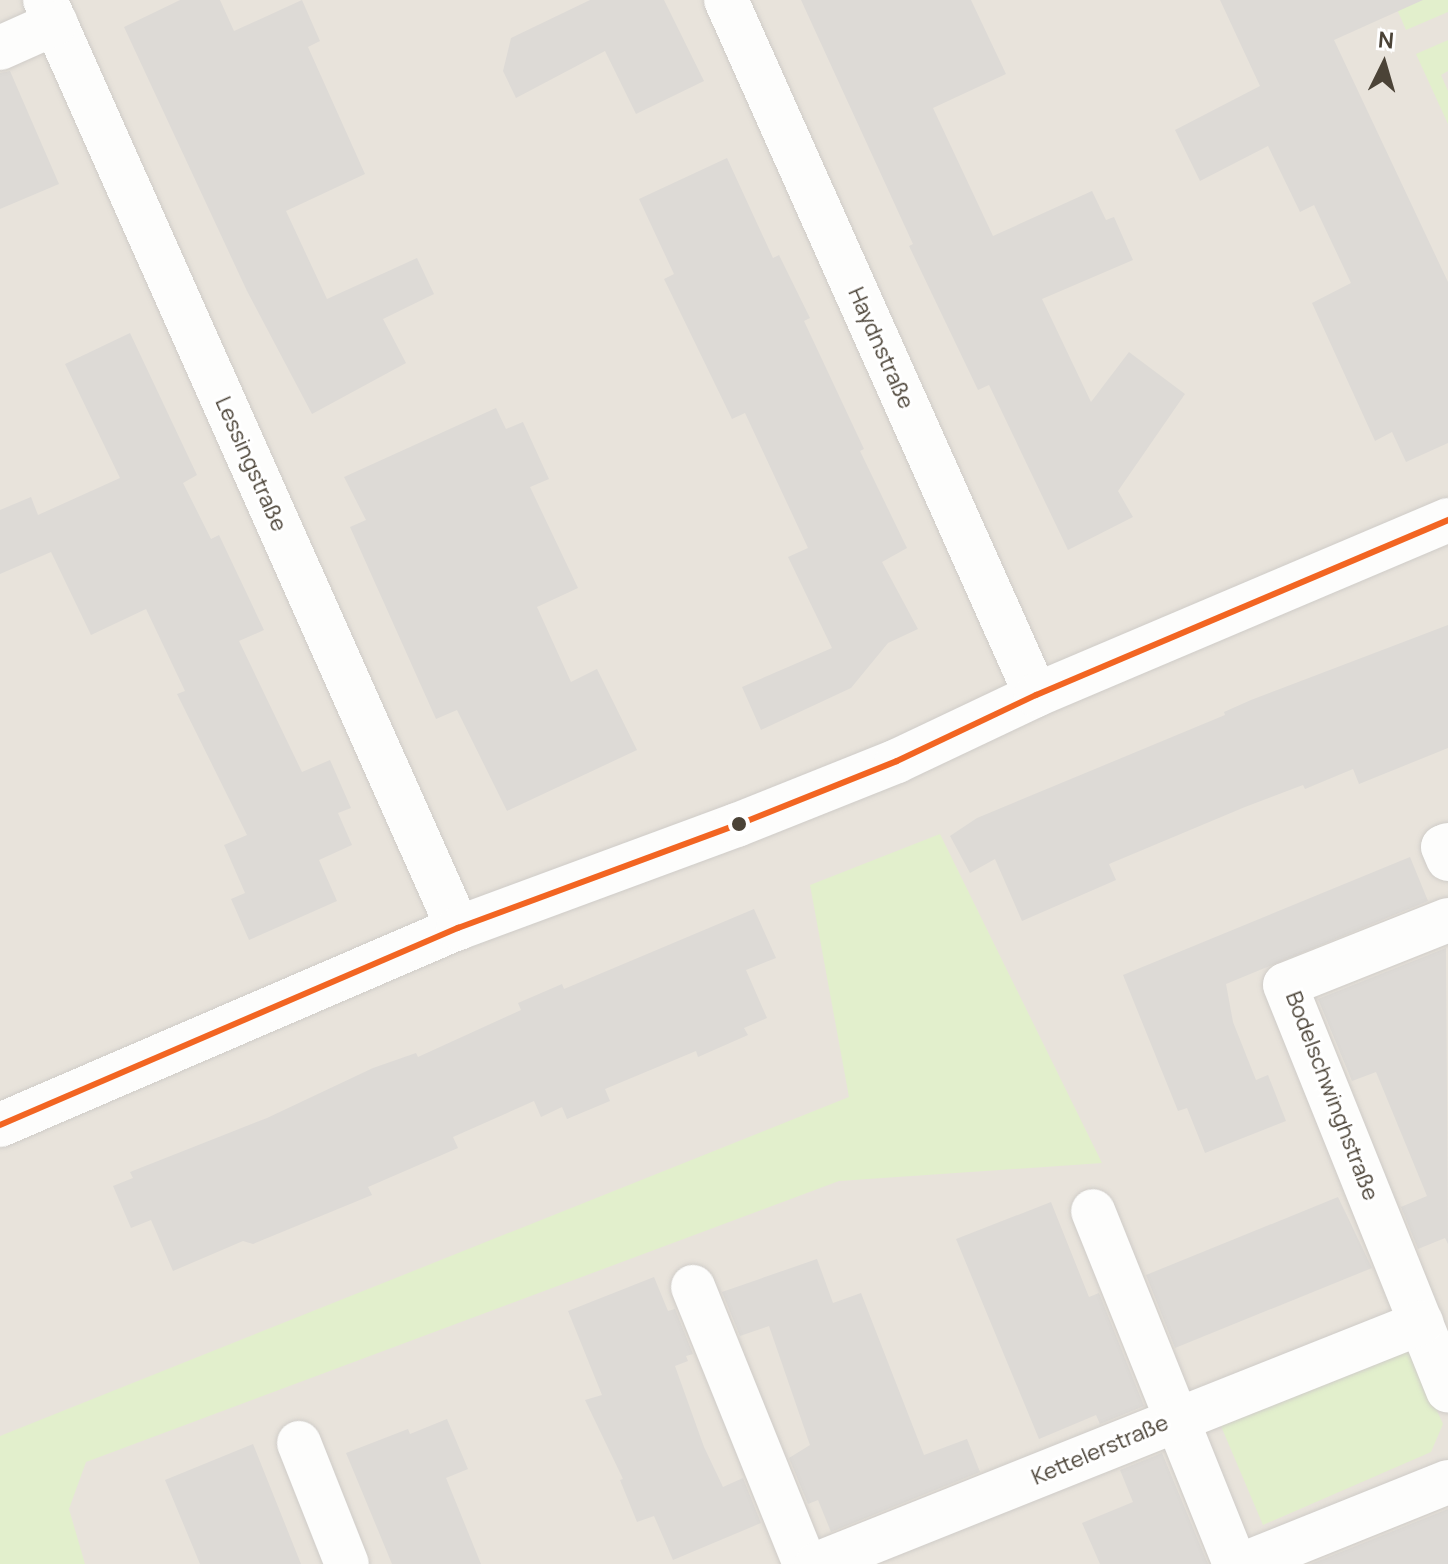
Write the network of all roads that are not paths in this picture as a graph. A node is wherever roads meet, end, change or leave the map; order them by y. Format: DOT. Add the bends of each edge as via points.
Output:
graph roads {
  1 [pos="726,0"];
  2 [pos="50,12"];
  3 [pos="0,48"];
  4 [pos="1448,520"];
  5 [pos="1036,695"];
  6 [pos="1448,845"];
  7 [pos="1448,859"];
  8 [pos="1448,920"];
  9 [pos="458,928"];
  10 [pos="0,1125"];
  11 [pos="1093,1211"];
  12 [pos="693,1287"];
  13 [pos="1421,1323"];
  14 [pos="1448,1390"];
  15 [pos="1177,1420"];
  16 [pos="299,1443"];
  17 [pos="1448,1482"];
  18 [pos="347,1564"];
  19 [pos="805,1564"];
  20 [pos="817,1564"];
  21 [pos="1235,1564"];
  22 [pos="1244,1564"];
  1 -- 5 [label="street, Haydnstraße"];
  2 -- 3 [label="street"];
  2 -- 9 [label="street, Lessingstraße"];
  4 -- 5 [label="street"];
  5 -- 9 [label="street" via="883,767"];
  6 -- 7 [label="street" via="1443,847"];
  8 -- 13 [label="street, Bodelschwinghstraße" via="1285,985"];
  9 -- 10 [label="street"];
  11 -- 15 [label="street, Kettelerstraße"];
  12 -- 19 [label="street"];
  13 -- 14 [label="street, Bodelschwinghstraße"];
  13 -- 15 [label="street"];
  15 -- 20 [label="street, Kettelerstraße"];
  15 -- 21 [label="street"];
  16 -- 18 [label="street"];
  17 -- 22 [label="street"];
}
